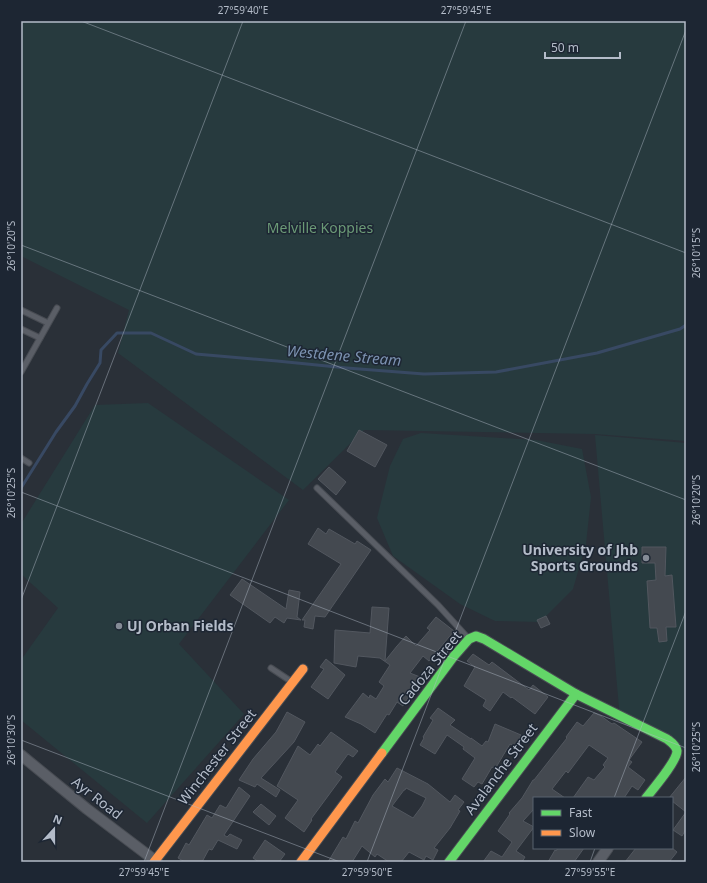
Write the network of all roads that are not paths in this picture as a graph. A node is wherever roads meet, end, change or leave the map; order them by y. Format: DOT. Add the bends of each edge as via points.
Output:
graph roads {
  1 [pos="57,308"];
  2 [pos="21,310"];
  3 [pos="48,323"];
  4 [pos="21,329"];
  5 [pos="40,338"];
  6 [pos="21,372"];
  7 [pos="21,458"];
  8 [pos="29,463"];
  9 [pos="317,488"];
  10 [pos="469,639"];
  11 [pos="271,668"];
  12 [pos="303,669"];
  13 [pos="292,683"];
  14 [pos="576,694"];
  15 [pos="21,755"];
  16 [pos="647,797"];
  17 [pos="607,849"];
  18 [pos="155,862"];
  19 [pos="301,862"];
  20 [pos="449,862"];
  21 [pos="598,862"];
  1 -- 3 [label="lane"];
  2 -- 3 [label="lane"];
  3 -- 5 [label="lane"];
  4 -- 5 [label="lane"];
  5 -- 6 [label="lane"];
  7 -- 8 [label="lane"];
  9 -- 10 [label="lane" via="430,597"];
  10 -- 14 [label="street, Cadoza Street" via="477,636 484,639"];
  10 -- 19 [label="street, Cadoza Street"];
  11 -- 13 [label="lane"];
  12 -- 13 [label="street, Winchester Street"];
  13 -- 18 [label="street, Winchester Street"];
  14 -- 16 [label="street, Cadoza Street" via="667,739 677,748 673,762"];
  14 -- 20 [label="street, Avalanche Street"];
  15 -- 18 [label="street, Ayr Road"];
  17 -- 21 [label="street"];
}
